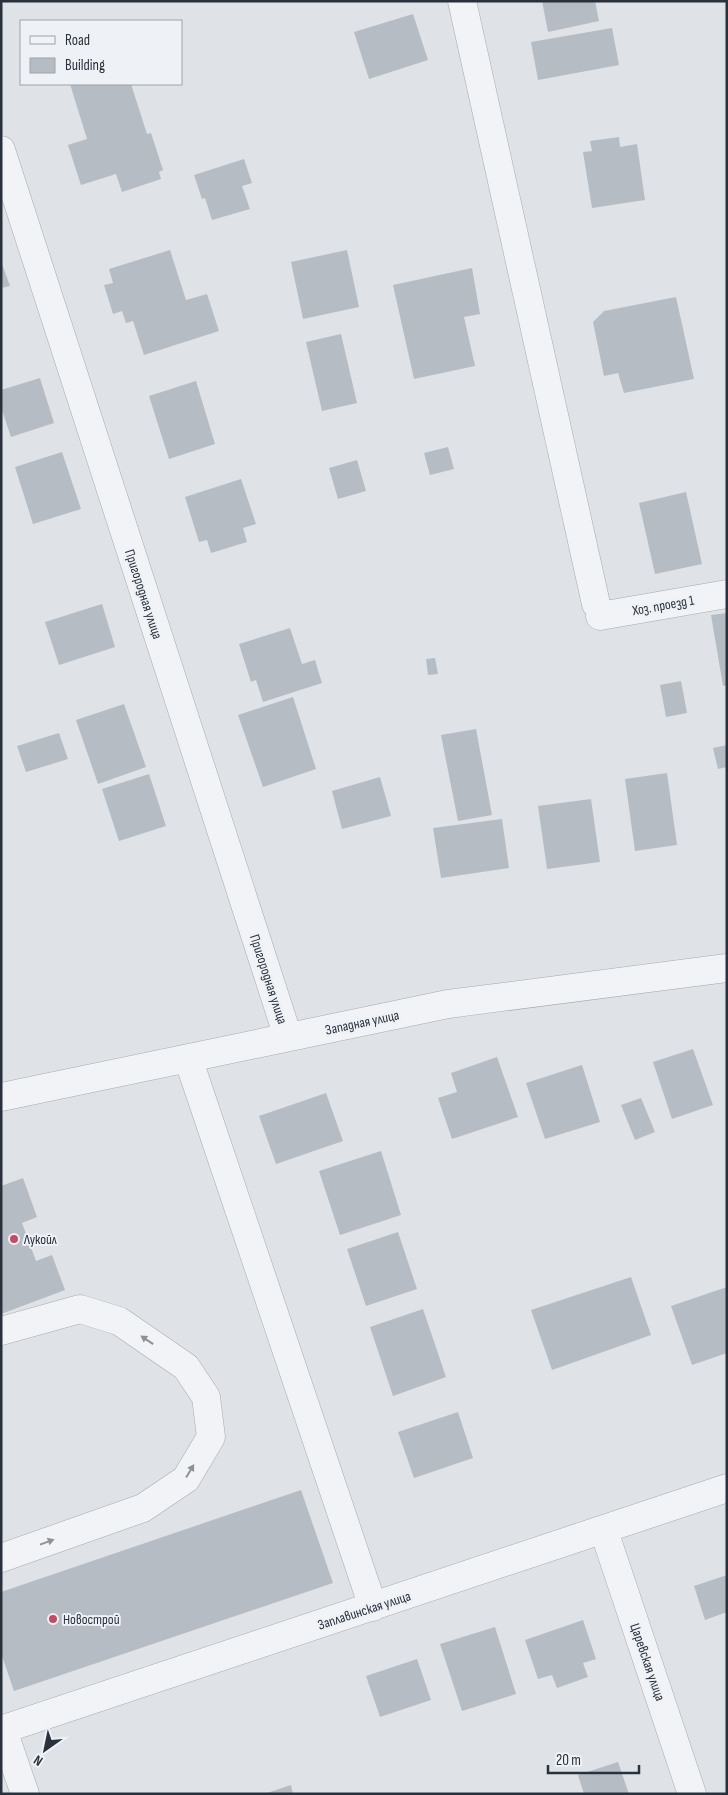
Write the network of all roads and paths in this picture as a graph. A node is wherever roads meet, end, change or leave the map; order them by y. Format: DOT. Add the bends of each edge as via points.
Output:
graph roads {
  1 [pos="462,1"];
  2 [pos="1,150"];
  3 [pos="727,594"];
  4 [pos="727,968"];
  5 [pos="288,1037"];
  6 [pos="188,1058"];
  7 [pos="1,1096"];
  8 [pos="1,1331"];
  9 [pos="727,1488"];
  10 [pos="604,1531"];
  11 [pos="1,1558"];
  12 [pos="373,1608"];
  13 [pos="2,1730"];
  14 [pos="24,1794"];
  15 [pos="692,1794"];
  1 -- 3 [label="street, Хоз. проезд 1" via="598,610"];
  2 -- 5 [label="street, Пригородная улица"];
  4 -- 5 [label="street, Западная улица" via="448,1004"];
  5 -- 6 [label="street, Западная улица"];
  6 -- 7 [label="street, Западная улица"];
  6 -- 12 [label="street"];
  11 -- 8 [label="street, one-way" via="143,1508 186,1479 211,1437 206,1397 186,1367 119,1321 80,1309"];
  9 -- 10 [label="street, Заплавинская улица"];
  10 -- 12 [label="street, Заплавинская улица"];
  10 -- 15 [label="street, Царевская улица"];
  12 -- 13 [label="street, Заплавинская улица"];
  13 -- 14 [label="street"];
}
